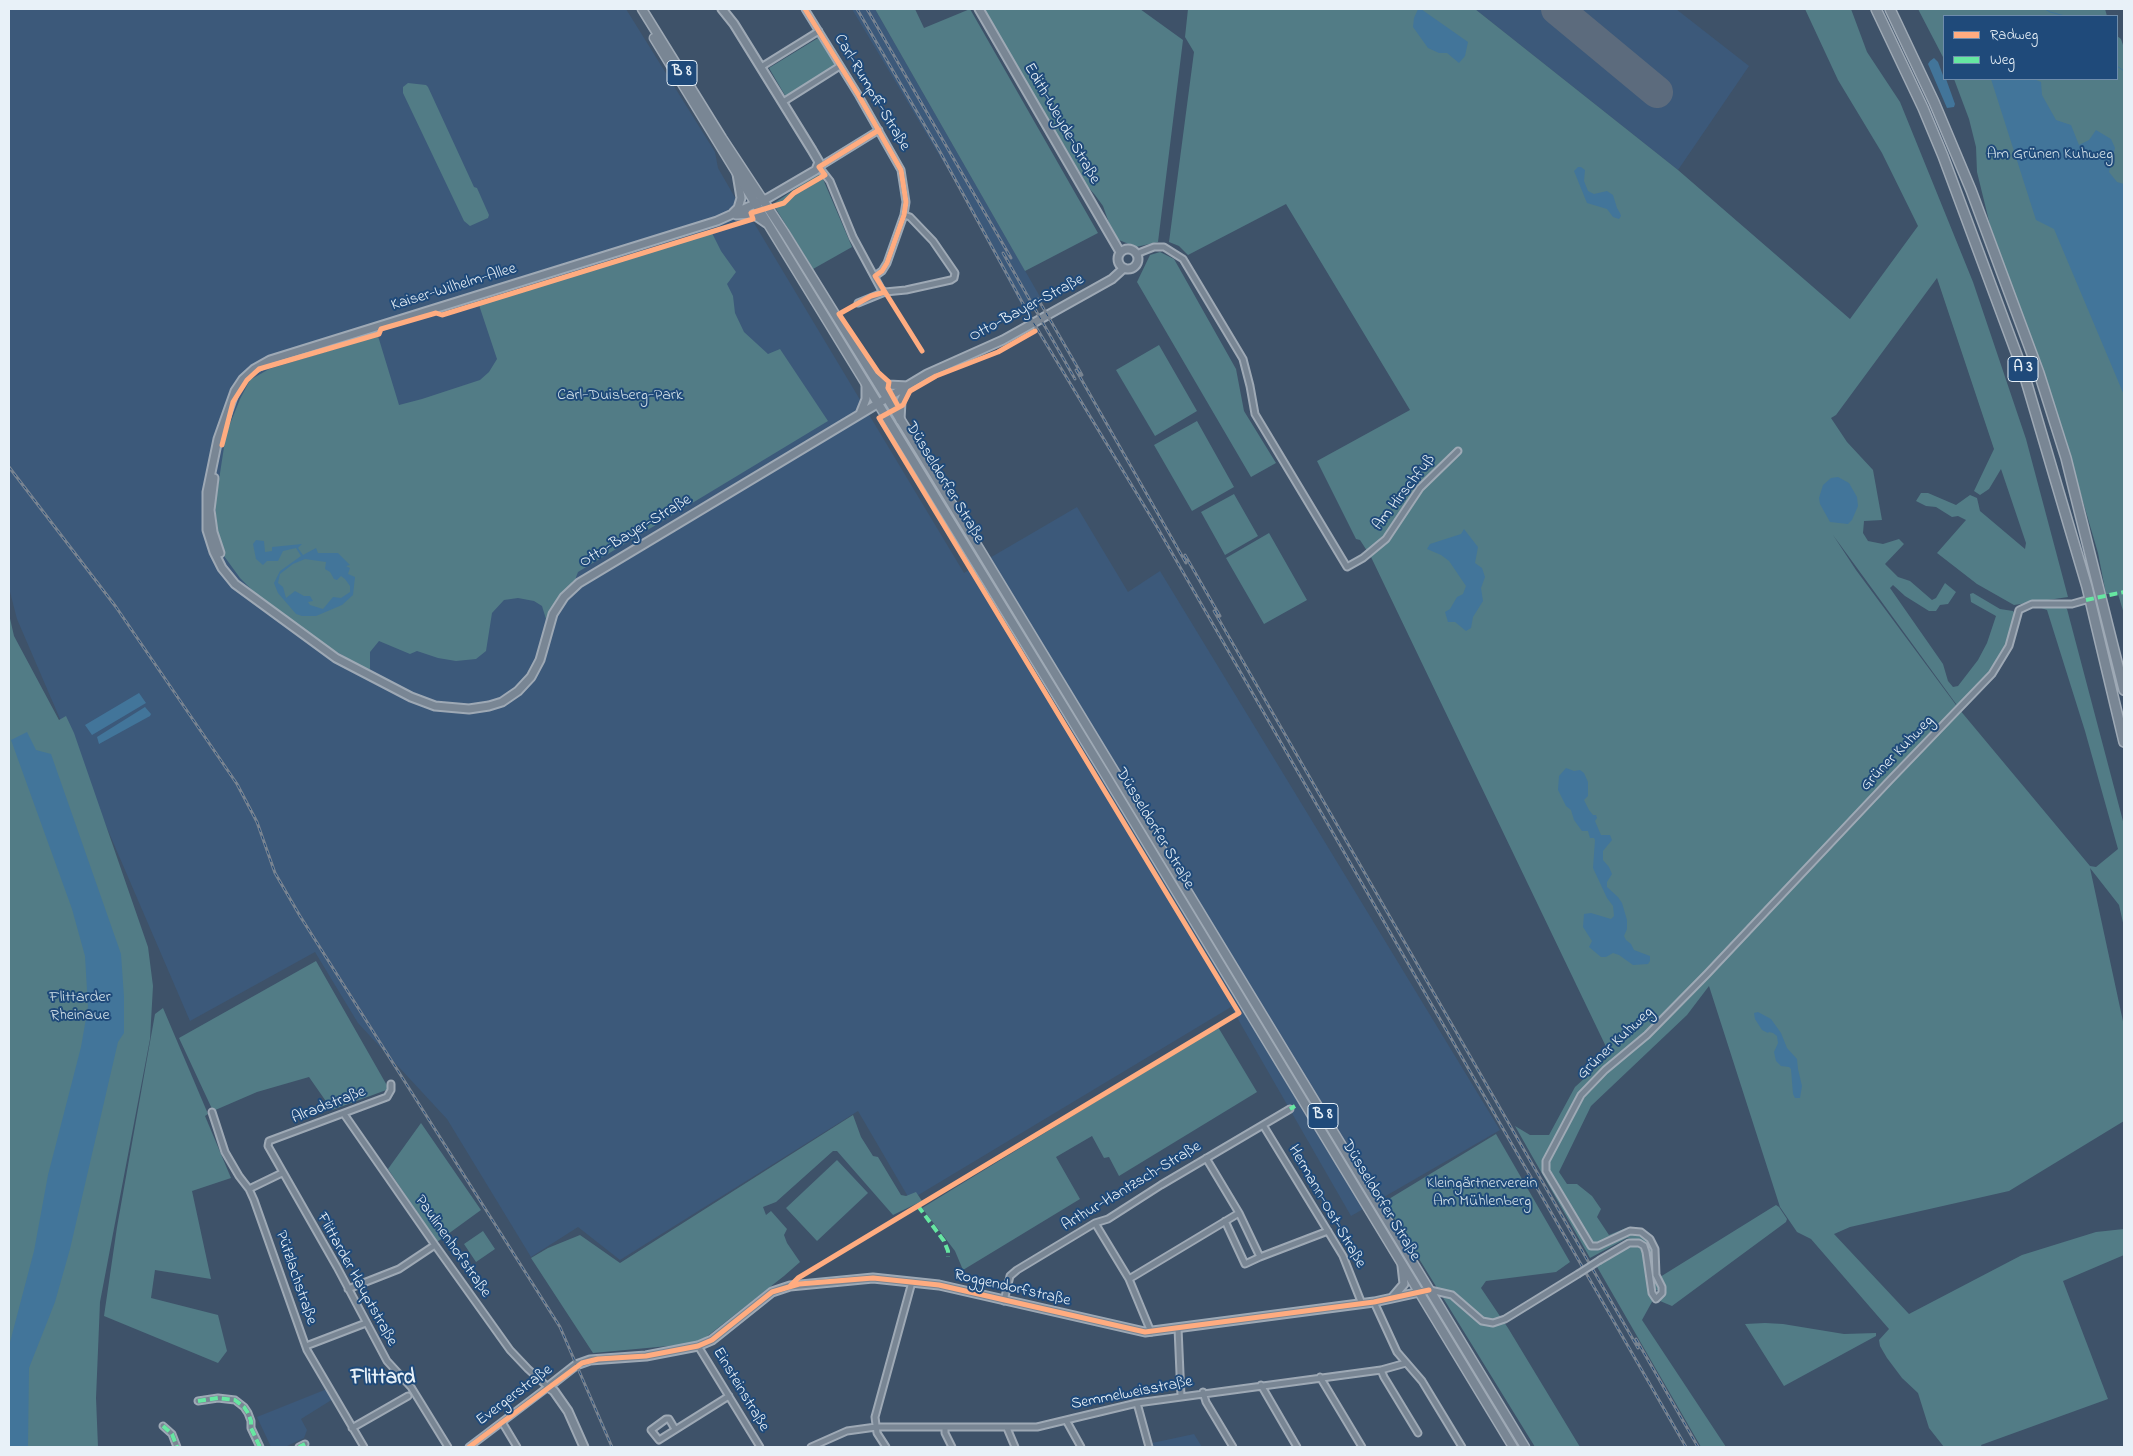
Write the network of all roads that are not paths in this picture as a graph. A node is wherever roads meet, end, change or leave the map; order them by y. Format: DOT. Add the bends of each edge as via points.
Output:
graph roads {
  1 [pos="636,9"];
  2 [pos="642,9"];
  3 [pos="722,9"];
  4 [pos="806,9"];
  5 [pos="979,9"];
  6 [pos="1876,9"];
  7 [pos="1890,9"];
  8 [pos="819,31"];
  9 [pos="840,66"];
  10 [pos="761,67"];
  11 [pos="783,102"];
  12 [pos="879,130"];
  13 [pos="819,167"];
  14 [pos="737,174"];
  15 [pos="760,202"];
  16 [pos="904,215"];
  17 [pos="731,216"];
  18 [pos="770,227"];
  19 [pos="1120,252"];
  20 [pos="1136,254"];
  21 [pos="1124,268"];
  22 [pos="875,276"];
  23 [pos="885,292"];
  24 [pos="858,303"];
  25 [pos="874,377"];
  26 [pos="865,381"];
  27 [pos="908,386"];
  28 [pos="887,399"];
  29 [pos="879,404"];
  30 [pos="860,415"];
  31 [pos="900,420"];
  32 [pos="1458,451"];
  33 [pos="213,465"];
  34 [pos="218,560"];
  35 [pos="247,594"];
  36 [pos="2086,600"];
  37 [pos="1037,646"];
  38 [pos="1028,650"];
  39 [pos="2124,690"];
  40 [pos="2124,742"];
  41 [pos="1169,862"];
  42 [pos="1161,867"];
  43 [pos="391,1084"];
  44 [pos="1290,1109"];
  45 [pos="212,1112"];
  46 [pos="344,1114"];
  47 [pos="1263,1125"];
  48 [pos="268,1144"];
  49 [pos="1206,1158"];
  50 [pos="282,1173"];
  51 [pos="249,1189"];
  52 [pos="1239,1213"];
  53 [pos="1226,1221"];
  54 [pos="1096,1223"];
  55 [pos="1328,1231"];
  56 [pos="435,1245"];
  57 [pos="1260,1258"];
  58 [pos="1402,1265"];
  59 [pos="1129,1279"];
  60 [pos="912,1282"];
  61 [pos="348,1289"];
  62 [pos="1429,1290"];
  63 [pos="1418,1292"];
  64 [pos="1392,1298"];
  65 [pos="1004,1301"];
  66 [pos="1374,1302"];
  67 [pos="1362,1304"];
  68 [pos="366,1323"];
  69 [pos="1178,1328"];
  70 [pos="1152,1332"];
  71 [pos="306,1346"];
  72 [pos="698,1346"];
  73 [pos="1406,1363"];
  74 [pos="576,1366"];
  75 [pos="1381,1370"];
  76 [pos="1320,1378"];
  77 [pos="1261,1385"];
  78 [pos="548,1386"];
  79 [pos="1203,1392"];
  80 [pos="408,1396"];
  81 [pos="729,1396"];
  82 [pos="1181,1396"];
  83 [pos="198,1401"];
  84 [pos="1137,1402"];
  85 [pos="1066,1420"];
  86 [pos="502,1422"];
  87 [pos="164,1426"];
  88 [pos="876,1427"];
  89 [pos="352,1428"];
  90 [pos="945,1428"];
  91 [pos="1007,1428"];
  92 [pos="675,1429"];
  93 [pos="1418,1433"];
  94 [pos="305,1444"];
  95 [pos="177,1447"];
  96 [pos="260,1447"];
  97 [pos="299,1447"];
  98 [pos="364,1447"];
  99 [pos="448,1447"];
  100 [pos="469,1447"];
  101 [pos="517,1447"];
  102 [pos="584,1447"];
  103 [pos="760,1447"];
  104 [pos="811,1447"];
  105 [pos="886,1447"];
  106 [pos="952,1447"];
  107 [pos="1015,1447"];
  108 [pos="1081,1447"];
  109 [pos="1149,1447"];
  110 [pos="1233,1447"];
  111 [pos="1297,1447"];
  112 [pos="1362,1447"];
  113 [pos="1462,1447"];
  114 [pos="1513,1447"];
  115 [pos="1525,1447"];
  1 -- 14 [label="main road, B 8"];
  2 -- 15 [label="main road, B 8"];
  3 -- 10 [label="street"];
  4 -- 8 [label="street, Carl-Rumpff-Straße"];
  5 -- 19 [label="street, Edith-Weyde-Straße"];
  6 -- 40 [label="highway, A 3" via="1944,156 2024,374 2087,587"];
  7 -- 39 [label="highway, A 3" via="1967,182 2039,373 2066,458"];
  8 -- 9 [label="street, Carl-Rumpff-Straße"];
  8 -- 10 [label="street"];
  9 -- 11 [label="street"];
  9 -- 12 [label="street, Carl-Rumpff-Straße"];
  10 -- 11 [label="street"];
  11 -- 13 [label="street"];
  12 -- 13 [label="street"];
  12 -- 16 [label="street, Carl-Rumpff-Straße" via="901,170 906,202"];
  13 -- 15 [label="street, Kaiser-Wilhelm-Allee"];
  13 -- 22 [label="street" via="830,181 853,237"];
  14 -- 15 [label="main road, B 8"];
  14 -- 17 [label="street" via="741,198"];
  15 -- 17 [label="street, Kaiser-Wilhelm-Allee"];
  15 -- 18 [label="main road, B 8"];
  15 -- 25 [label="main road, Düsseldorfer Straße / B 8"];
  16 -- 22 [label="street, Carl-Rumpff-Straße" via="887,263"];
  16 -- 23 [label="street" via="910,217 933,241 955,273 954,278"];
  17 -- 18 [label="street" via="753,214"];
  17 -- 33 [label="street, Kaiser-Wilhelm-Allee" via="270,360 243,379 234,393"];
  18 -- 26 [label="main road, Düsseldorfer Straße / B 8"];
  19 -- 20 [label="street" via="1127,249"];
  19 -- 21 [label="street" via="1119,263"];
  20 -- 21 [label="street" via="1135,265"];
  20 -- 32 [label="street, Am Hirschfuß" via="1149,248 1164,247 1183,259 1243,359 1255,414 1347,567 1386,539 1420,488"];
  21 -- 27 [label="street, Otto-Bayer-Straße" via="1004,340 943,366"];
  22 -- 23 [label="street"];
  23 -- 24 [label="street"];
  25 -- 27 [label="street" via="888,385"];
  25 -- 28 [label="main road, Düsseldorfer Straße / B 8"];
  26 -- 29 [label="main road, Düsseldorfer Straße / B 8"];
  26 -- 30 [label="street" via="866,399"];
  27 -- 28 [label="street, Otto-Bayer-Straße"];
  27 -- 31 [label="street" via="901,401"];
  28 -- 29 [label="street, Otto-Bayer-Straße"];
  28 -- 31 [label="main road, Düsseldorfer Straße / B 8"];
  29 -- 30 [label="street, Otto-Bayer-Straße"];
  29 -- 38 [label="main road, Düsseldorfer Straße / B 8"];
  30 -- 35 [label="street, Otto-Bayer-Straße" via="574,587 552,614 540,660 531,677 513,695 489,706 452,709 411,697 336,658"];
  31 -- 37 [label="main road, Düsseldorfer Straße / B 8"];
  33 -- 34 [label="street, Kaiser-Wilhelm-Allee" via="207,492 207,530"];
  33 -- 35 [label="street, Kaiser-Wilhelm-Allee" via="210,510 213,532 222,560"];
  34 -- 35 [label="street, Otto-Bayer-Straße" via="235,584"];
  36 -- 62 [label="street, Grüner Kuhweg, bridge" via="2072,604 2032,604 2019,610 2009,646 1992,674 1707,974 1581,1095 1546,1161 1546,1171 1590,1246 1598,1246 1630,1231 1641,1232 1650,1238 1655,1249 1656,1275 1662,1293 1656,1299 1652,1293 1646,1252 1639,1243 1629,1243 1505,1319 1493,1323 1482,1320 1452,1295"];
  37 -- 38 [label="main road"];
  37 -- 41 [label="main road, Düsseldorfer Straße / B 8"];
  38 -- 42 [label="main road, Düsseldorfer Straße / B 8"];
  41 -- 42 [label="main road"];
  41 -- 62 [label="main road, Düsseldorfer Straße / B 8"];
  42 -- 58 [label="main road, Düsseldorfer Straße / B 8"];
  43 -- 46 [label="street, Alradstraße" via="387,1097"];
  44 -- 47 [label="street, Arthur-Hantzsch-Straße"];
  45 -- 51 [label="street, Pützlachstraße" via="225,1152"];
  46 -- 48 [label="street, Alradstraße"];
  46 -- 56 [label="street, Paulinenhofstraße"];
  47 -- 49 [label="street, Arthur-Hantzsch-Straße"];
  47 -- 55 [label="street, Hermann-Ost-Straße"];
  48 -- 50 [label="street, Flittarder Hauptstraße"];
  49 -- 52 [label="street"];
  49 -- 54 [label="street, Arthur-Hantzsch-Straße" via="1108,1219"];
  50 -- 51 [label="street"];
  50 -- 61 [label="street, Flittarder Hauptstraße"];
  51 -- 71 [label="street, Pützlachstraße"];
  52 -- 53 [label="street"];
  52 -- 57 [label="street"];
  53 -- 57 [label="street" via="1245,1264"];
  53 -- 59 [label="street"];
  54 -- 59 [label="street"];
  54 -- 65 [label="street, Arthur-Hantzsch-Straße" via="1017,1270 1010,1276"];
  55 -- 57 [label="street"];
  55 -- 67 [label="street, Hermann-Ost-Straße" via="1348,1266"];
  56 -- 61 [label="street" via="399,1269"];
  56 -- 78 [label="street, Paulinenhofstraße" via="510,1350"];
  58 -- 63 [label="main road, Düsseldorfer Straße / B 8"];
  58 -- 64 [label="street" via="1404,1284"];
  59 -- 70 [label="street"];
  60 -- 65 [label="street, Roggendorfstraße" via="939,1285"];
  60 -- 72 [label="street, Roggendorfstraße" via="864,1278 780,1288 712,1340"];
  60 -- 88 [label="street" via="875,1417"];
  61 -- 68 [label="street, Flittarder Hauptstraße"];
  62 -- 63 [label="street, Roggendorfstraße"];
  62 -- 115 [label="main road, Düsseldorfer Straße / B 8"];
  63 -- 64 [label="street, Roggendorfstraße"];
  63 -- 114 [label="main road, Düsseldorfer Straße / B 8"];
  64 -- 66 [label="street, Roggendorfstraße"];
  65 -- 70 [label="street, Roggendorfstraße" via="1129,1330"];
  66 -- 67 [label="street, Roggendorfstraße"];
  66 -- 73 [label="street" via="1397,1352"];
  67 -- 69 [label="street, Roggendorfstraße"];
  68 -- 71 [label="street"];
  68 -- 99 [label="street, Flittarder Hauptstraße" via="387,1361 411,1386"];
  69 -- 70 [label="street, Roggendorfstraße"];
  69 -- 82 [label="street"];
  71 -- 89 [label="street, Pützlachstraße"];
  72 -- 74 [label="street, Roggendorfstraße" via="646,1356 590,1360"];
  72 -- 81 [label="street, Einsteinstraße"];
  73 -- 75 [label="street, Semmelweisstraße"];
  73 -- 113 [label="street" via="1422,1381"];
  74 -- 78 [label="street, Evergerstraße"];
  75 -- 76 [label="street, Semmelweisstraße"];
  75 -- 93 [label="street"];
  76 -- 77 [label="street, Semmelweisstraße"];
  76 -- 112 [label="street"];
  77 -- 79 [label="street, Semmelweisstraße"];
  77 -- 111 [label="street"];
  78 -- 86 [label="street, Evergerstraße"];
  78 -- 102 [label="street" via="568,1411"];
  79 -- 82 [label="street, Semmelweisstraße"];
  79 -- 110 [label="street"];
  80 -- 89 [label="street"];
  81 -- 92 [label="street"];
  81 -- 103 [label="street, Einsteinstraße"];
  82 -- 84 [label="street, Semmelweisstraße"];
  83 -- 96 [label="street" via="235,1400 248,1413"];
  84 -- 85 [label="street, Semmelweisstraße"];
  84 -- 109 [label="street"];
  85 -- 91 [label="street, Semmelweisstraße" via="1038,1427"];
  85 -- 108 [label="street"];
  86 -- 100 [label="street, Evergerstraße"];
  86 -- 101 [label="street"];
  87 -- 95 [label="street" via="172,1434"];
  88 -- 90 [label="street, Semmelweisstraße"];
  88 -- 104 [label="street, Semmelweisstraße" via="847,1432"];
  88 -- 105 [label="street"];
  89 -- 98 [label="street, Pützlachstraße"];
  90 -- 91 [label="street, Semmelweisstraße"];
  90 -- 106 [label="street"];
  91 -- 107 [label="street"];
  92 -- 92 [label="street" via="659,1440 651,1430 666,1419"];
  94 -- 97 [label="street"];
}
